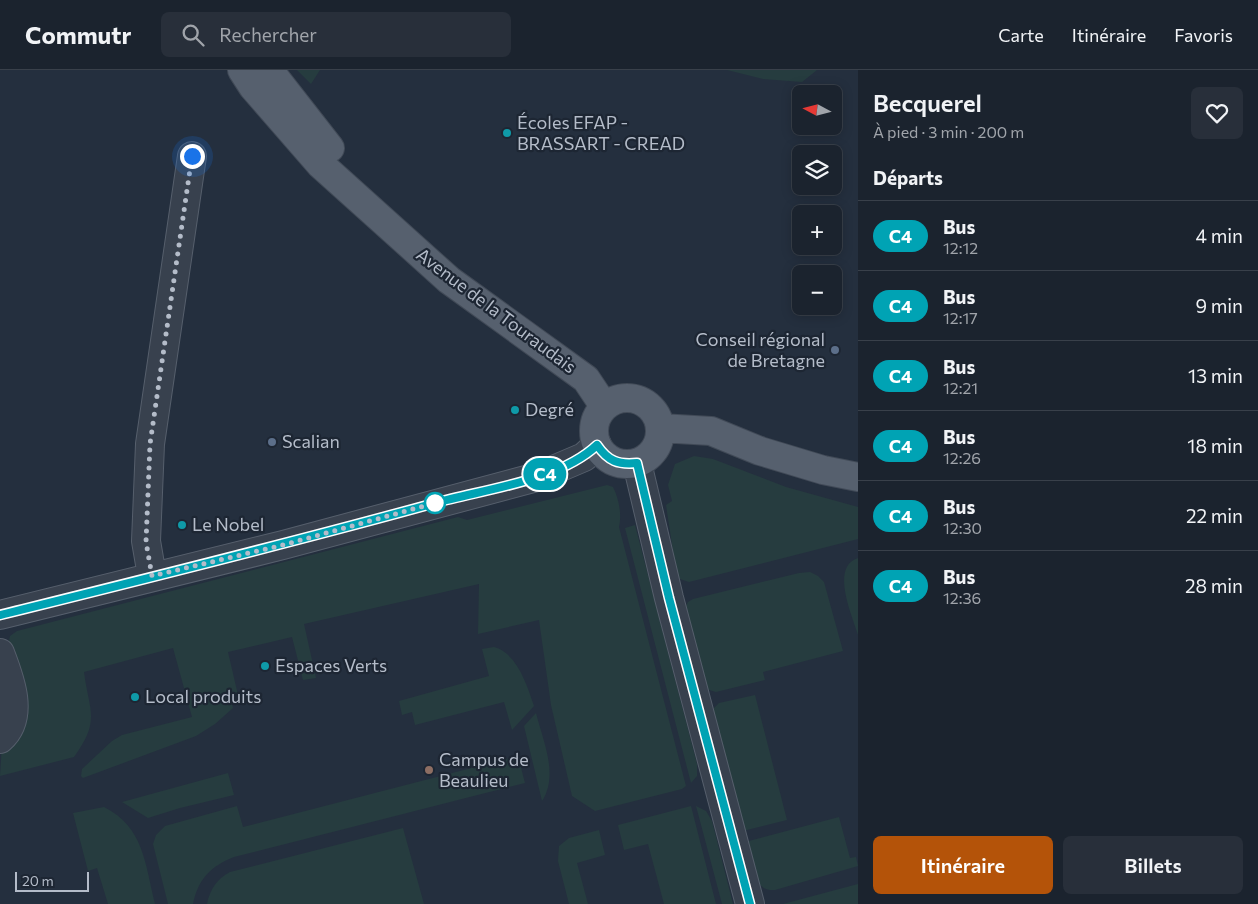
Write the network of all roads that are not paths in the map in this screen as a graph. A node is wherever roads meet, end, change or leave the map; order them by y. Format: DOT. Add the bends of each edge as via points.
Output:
graph roads {
  1 [pos="242,70"];
  2 [pos="269,70"];
  3 [pos="192,156"];
  4 [pos="383,220"];
  5 [pos="604,406"];
  6 [pos="660,428"];
  7 [pos="597,445"];
  8 [pos="637,463"];
  9 [pos="858,477"];
  10 [pos="152,576"];
  11 [pos="0,615"];
  12 [pos="0,653"];
  13 [pos="0,739"];
  14 [pos="750,904"];
  1 -- 4 [label="main road, Avenue de la Touraudais" via="320,164"];
  2 -- 4 [label="main road, Avenue de la Touraudais"];
  3 -- 10 [label="street" via="150,444 146,542"];
  4 -- 5 [label="main road, Avenue de la Touraudais" via="449,280 586,380"];
  5 -- 6 [label="main road" via="621,398 642,401 654,411"];
  5 -- 7 [label="main road" via="595,423"];
  6 -- 8 [label="main road" via="654,453"];
  6 -- 9 [label="main road" via="711,431 760,451"];
  7 -- 8 [label="main road" via="606,458 615,462"];
  7 -- 10 [label="street" via="584,457 537,477 283,545"];
  8 -- 14 [label="street" via="669,598"];
  10 -- 11 [label="street"];
  12 -- 13 [label="street" via="14,699 11,726"];
}
